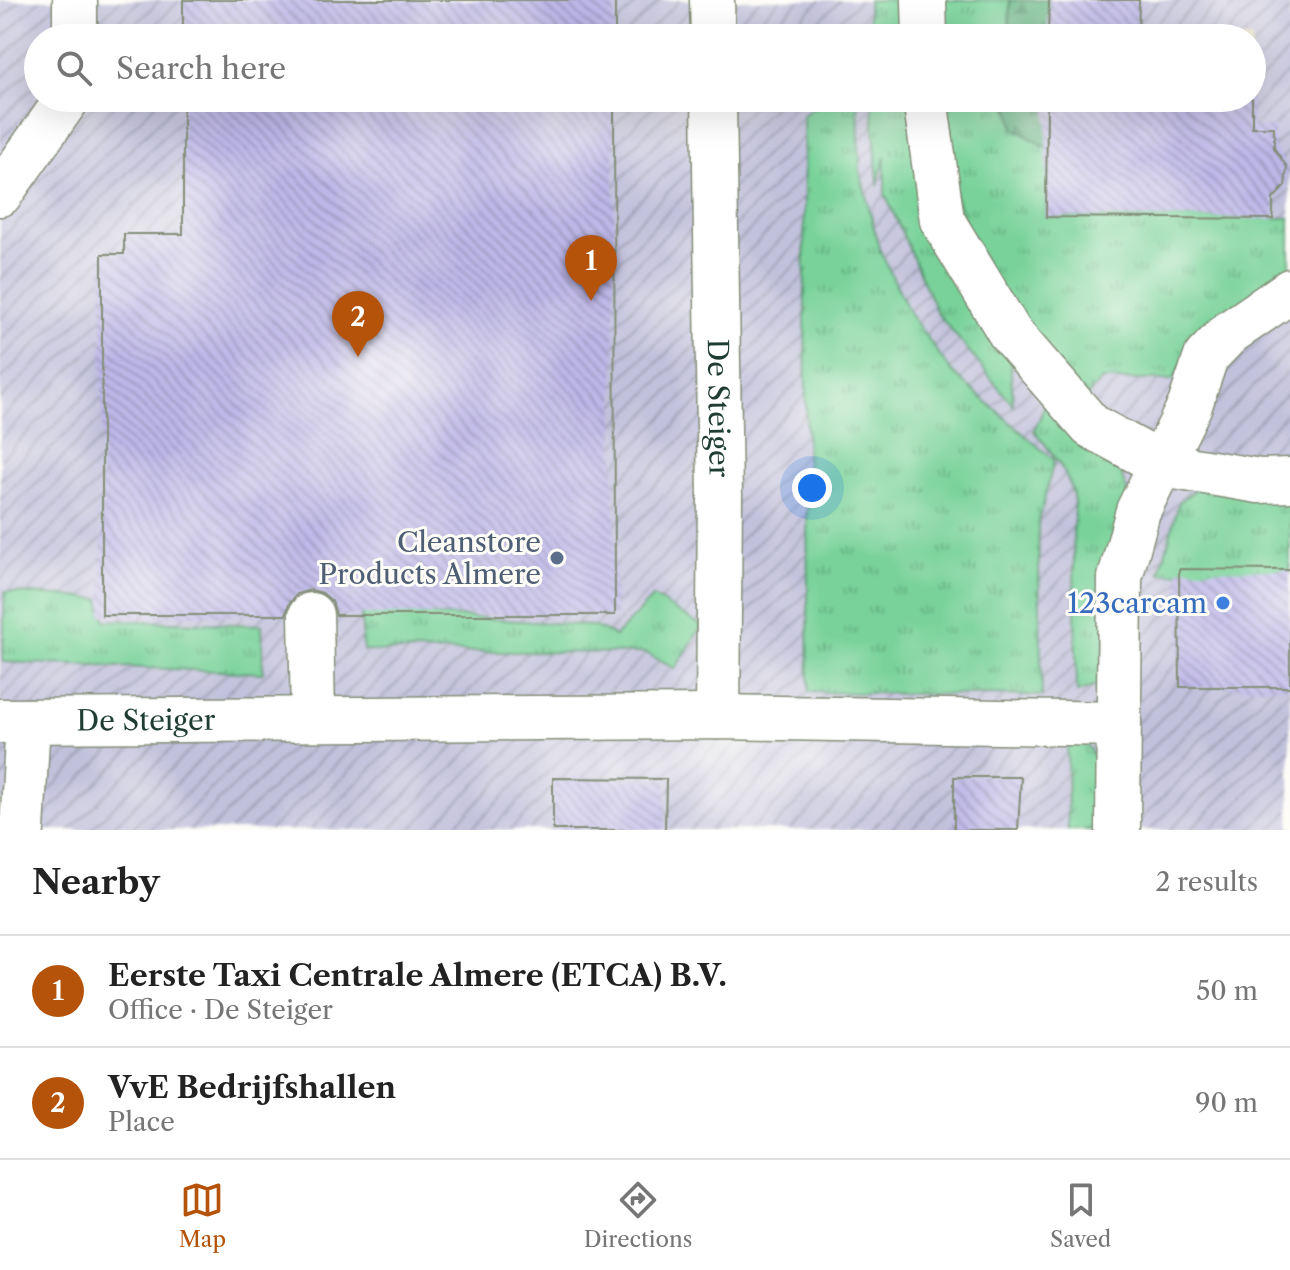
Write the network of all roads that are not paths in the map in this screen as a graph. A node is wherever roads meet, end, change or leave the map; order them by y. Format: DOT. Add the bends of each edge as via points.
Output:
graph roads {
  1 [pos="75,0"];
  2 [pos="712,0"];
  3 [pos="924,0"];
  4 [pos="75,24"];
  5 [pos="713,24"];
  6 [pos="925,24"];
  7 [pos="56,112"];
  8 [pos="714,112"];
  9 [pos="927,112"];
  10 [pos="9,165"];
  11 [pos="1290,291"];
  12 [pos="1163,465"];
  13 [pos="1290,480"];
  14 [pos="311,615"];
  15 [pos="718,717"];
  16 [pos="313,719"];
  17 [pos="14,721"];
  18 [pos="1119,724"];
  19 [pos="22,830"];
  20 [pos="1118,830"];
  1 -- 4 [label="street"];
  2 -- 5 [label="street"];
  3 -- 6 [label="street"];
  7 -- 10 [label="street"];
  8 -- 15 [label="street, De Steiger"];
  9 -- 12 [label="street" via="942,220 1010,333 1091,426"];
  11 -- 12 [label="street" via="1229,333 1206,357"];
  12 -- 13 [label="street" via="1259,481"];
  12 -- 18 [label="street" via="1138,511 1120,578"];
  14 -- 16 [label="street"];
  15 -- 16 [label="street, De Steiger"];
  15 -- 18 [label="street, De Steiger"];
  16 -- 17 [label="street, De Steiger"];
  17 -- 19 [label="street, De Steiger"];
  18 -- 20 [label="street"];
}
